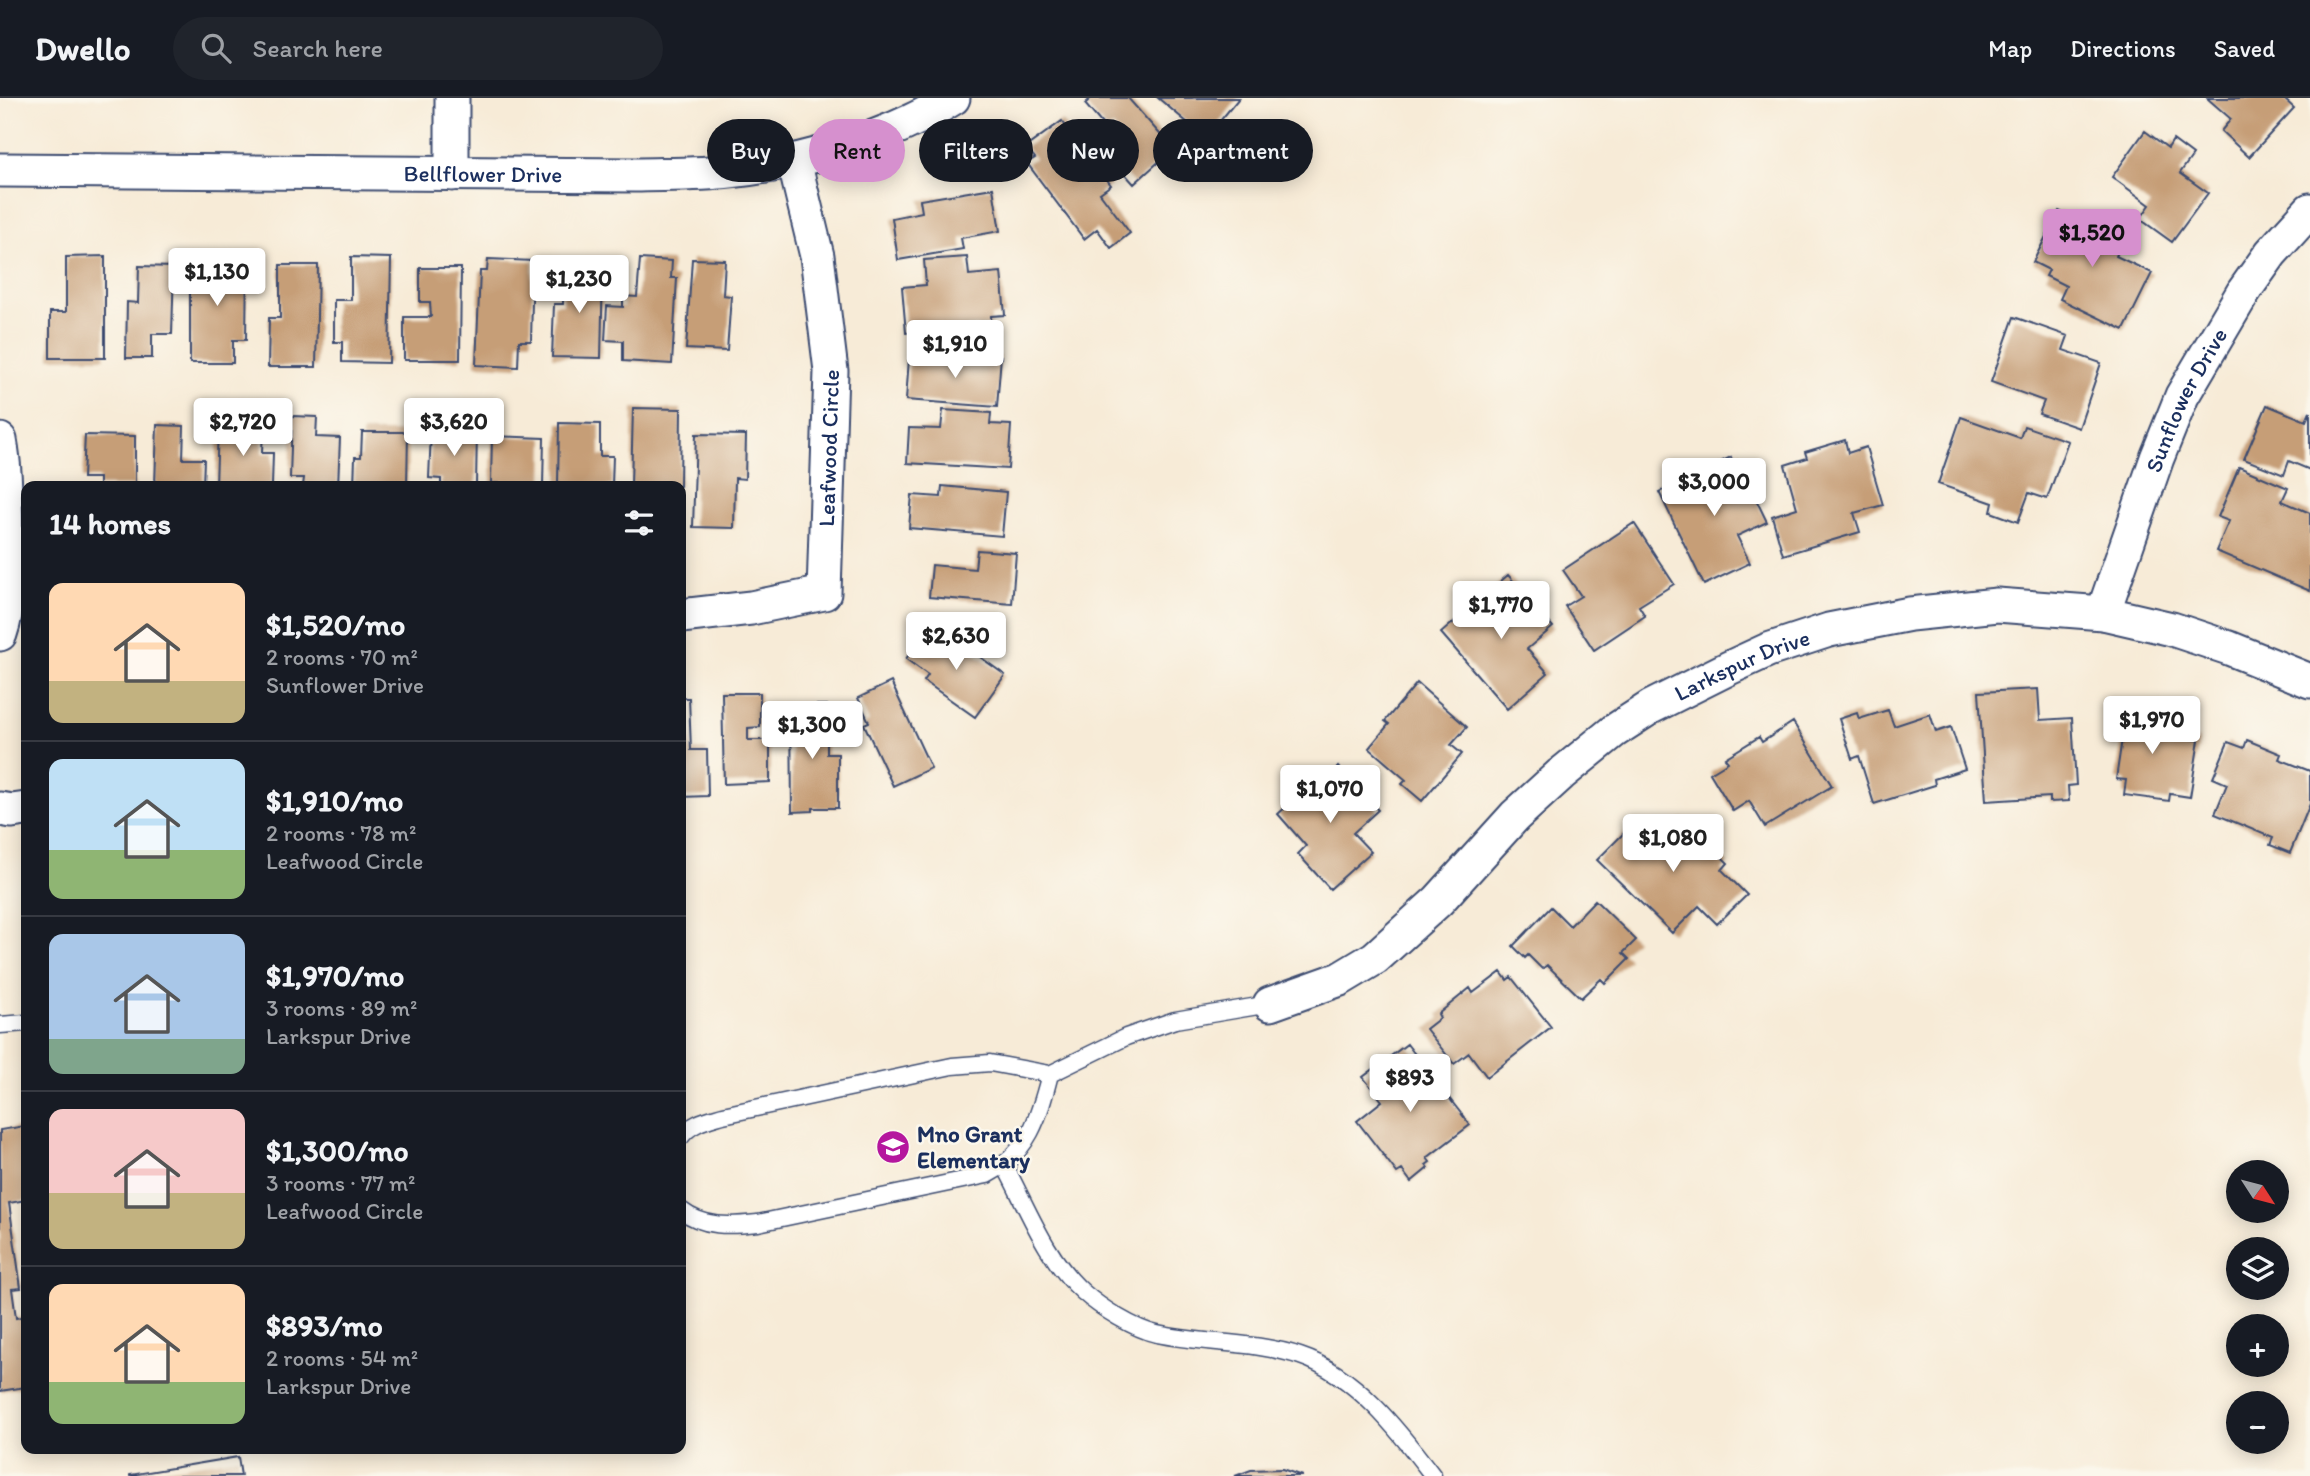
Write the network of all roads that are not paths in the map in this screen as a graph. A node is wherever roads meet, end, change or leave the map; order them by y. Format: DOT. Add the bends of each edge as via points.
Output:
graph roads {
  1 [pos="452,98"];
  2 [pos="953,98"];
  3 [pos="795,161"];
  4 [pos="795,165"];
  5 [pos="0,170"];
  6 [pos="707,173"];
  7 [pos="452,174"];
  8 [pos="2310,210"];
  9 [pos="0,440"];
  10 [pos="20,603"];
  11 [pos="2103,613"];
  12 [pos="686,615"];
  13 [pos="0,635"];
  14 [pos="2310,681"];
  15 [pos="0,809"];
  16 [pos="21,810"];
  17 [pos="1270,1004"];
  18 [pos="21,1023"];
  19 [pos="0,1025"];
  20 [pos="1050,1074"];
  21 [pos="686,1131"];
  22 [pos="1005,1166"];
  23 [pos="686,1214"];
  24 [pos="1433,1476"];
  1 -- 7 [label="street"];
  2 -- 3 [label="street, Bellflower Drive" via="907,122"];
  4 -- 12 [label="street, Leafwood Circle" via="817,256 831,371 824,593"];
  5 -- 7 [label="street, Bellflower Drive"];
  6 -- 7 [label="street, Bellflower Drive"];
  8 -- 11 [label="street, Sunflower Drive" via="2244,291 2182,396"];
  9 -- 10 [label="street"];
  10 -- 13 [label="street" via="7,615"];
  11 -- 14 [label="street, Larkspur Drive" via="2172,629"];
  11 -- 17 [label="street, Larkspur Drive" via="1997,605 1910,614 1838,627 1729,668 1651,707 1584,754 1515,816 1438,901 1375,958 1340,979"];
  15 -- 16 [label="street"];
  17 -- 20 [label="lane" via="1175,1020 1126,1037"];
  18 -- 19 [label="lane"];
  20 -- 21 [label="lane" via="990,1063 952,1066 723,1115"];
  20 -- 22 [label="lane" via="1032,1131"];
  22 -- 23 [label="lane" via="970,1180 758,1223 724,1226"];
  22 -- 24 [label="lane" via="1045,1243 1083,1292 1112,1313 1155,1333 1274,1349 1333,1371 1399,1431"];
}
